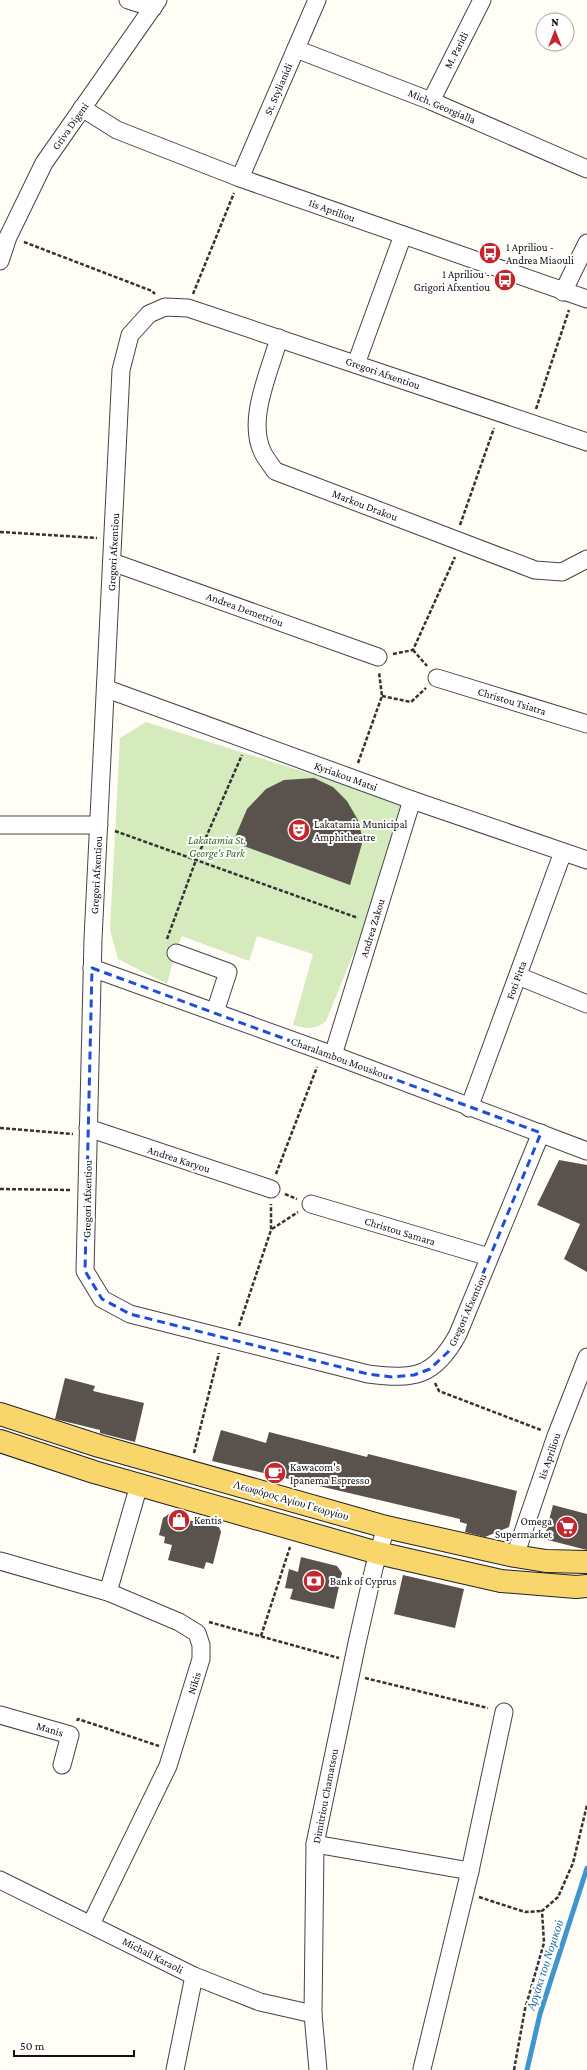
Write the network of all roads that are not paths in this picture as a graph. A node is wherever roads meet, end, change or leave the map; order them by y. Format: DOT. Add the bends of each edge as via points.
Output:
graph roads {
  1 [pos="128,0"];
  2 [pos="317,0"];
  3 [pos="482,0"];
  4 [pos="155,4"];
  5 [pos="296,49"];
  6 [pos="431,100"];
  7 [pos="82,108"];
  8 [pos="587,168"];
  9 [pos="240,178"];
  10 [pos="403,236"];
  11 [pos="587,243"];
  12 [pos="0,261"];
  13 [pos="575,295"];
  14 [pos="279,338"];
  15 [pos="356,364"];
  16 [pos="587,442"];
  17 [pos="587,559"];
  18 [pos="112,562"];
  19 [pos="378,657"];
  20 [pos="437,678"];
  21 [pos="106,689"];
  22 [pos="587,724"];
  23 [pos="412,800"];
  24 [pos="0,825"];
  25 [pos="99,826"];
  26 [pos="563,852"];
  27 [pos="587,860"];
  28 [pos="176,953"];
  29 [pos="92,968"];
  30 [pos="518,976"];
  31 [pos="587,1004"];
  32 [pos="215,1012"];
  33 [pos="328,1053"];
  34 [pos="469,1108"];
  35 [pos="88,1132"];
  36 [pos="541,1133"];
  37 [pos="587,1151"];
  38 [pos="271,1189"];
  39 [pos="310,1204"];
  40 [pos="489,1257"];
  41 [pos="587,1357"];
  42 [pos="0,1414"];
  43 [pos="0,1441"];
  44 [pos="140,1485"];
  45 [pos="386,1527"];
  46 [pos="378,1553"];
  47 [pos="515,1556"];
  48 [pos="0,1561"];
  49 [pos="587,1562"];
  50 [pos="587,1586"];
  51 [pos="108,1592"];
  52 [pos="504,1712"];
  53 [pos="0,1715"];
  54 [pos="62,1765"];
  55 [pos="315,1844"];
  56 [pos="470,1871"];
  57 [pos="0,1880"];
  58 [pos="90,1924"];
  59 [pos="194,1976"];
  60 [pos="312,2014"];
  61 [pos="422,2069"];
  62 [pos="175,2070"];
  63 [pos="318,2070"];
  1 -- 4 [label="street"];
  2 -- 5 [label="street, St. Stylianidi"];
  3 -- 6 [label="street, M. Paridi"];
  4 -- 7 [label="street, Griva Digeni"];
  5 -- 6 [label="street, Mich. Georgialla"];
  5 -- 9 [label="street, St. Stylianidi"];
  6 -- 8 [label="street, Mich. Georgialla"];
  7 -- 9 [label="street, 1is Apriliou" via="117,130"];
  7 -- 12 [label="street, Griva Digeni" via="44,163 8,236"];
  9 -- 10 [label="street, 1is Apriliou"];
  10 -- 13 [label="street, 1is Apriliou"];
  10 -- 15 [label="street"];
  11 -- 13 [label="street"];
  14 -- 15 [label="street, Gregori Afxentiou"];
  14 -- 17 [label="street, Markou Drakou" via="259,406 256,429 262,452 275,471 535,570 562,572"];
  14 -- 18 [label="street, Gregori Afxentiou" via="188,308 165,307 149,314 130,335 121,370"];
  15 -- 16 [label="street, Gregori Afxentiou"];
  18 -- 19 [label="street, Andrea Demetriou"];
  18 -- 21 [label="street, Gregori Afxentiou"];
  20 -- 22 [label="street, Christou Tsiatra"];
  21 -- 23 [label="street, Kyriakou Matsi"];
  21 -- 25 [label="street, Gregori Afxentiou"];
  23 -- 26 [label="street, Kyriakou Matsi"];
  23 -- 33 [label="street, Andrea Zakou" via="374,924"];
  24 -- 25 [label="street"];
  25 -- 29 [label="street, Gregori Afxentiou"];
  26 -- 27 [label="street, Kyriakou Matsi"];
  26 -- 30 [label="street, Foti Pitta"];
  28 -- 32 [label="street" via="228,972"];
  29 -- 32 [label="street, Charalambou Mouskou"];
  29 -- 35 [label="street, Gregori Afxentiou"];
  30 -- 31 [label="street"];
  30 -- 34 [label="street, Foti Pitta"];
  32 -- 33 [label="street, Charalambou Mouskou"];
  33 -- 34 [label="street, Charalambou Mouskou"];
  34 -- 36 [label="street, Charalambou Mouskou"];
  35 -- 38 [label="street, Andrea Karyou"];
  35 -- 40 [label="street, Gregori Afxentiou" via="85,1271 102,1299 130,1314 368,1374 392,1377 414,1375 430,1369 452,1346"];
  36 -- 37 [label="street, Charalambou Mouskou"];
  36 -- 40 [label="street, Gregori Afxentiou"];
  39 -- 40 [label="street, Christou Samara"];
  41 -- 47 [label="street, 1is Apriliou" via="556,1436"];
  42 -- 45 [label="main road, Λεωφόρος Αγίου Γεωργίου" via="99,1446"];
  43 -- 44 [label="main road"];
  44 -- 46 [label="main road"];
  44 -- 51 [label="street"];
  45 -- 46 [label="street, Dimitriou Chamatsou"];
  45 -- 47 [label="main road, Λεωφόρος Αγίου Γεωργίου"];
  46 -- 50 [label="main road" via="501,1581"];
  46 -- 55 [label="street, Dimitriou Chamatsou"];
  47 -- 49 [label="main road, Λεωφόρος Αγίου Γεωργίου" via="546,1561"];
  48 -- 51 [label="street"];
  51 -- 58 [label="street, Nikis" via="179,1622 197,1633 201,1645 201,1659 168,1766"];
  52 -- 56 [label="street"];
  53 -- 54 [label="street, Manis" via="70,1735"];
  55 -- 56 [label="street"];
  55 -- 60 [label="street, Dimitriou Chamatsou"];
  56 -- 61 [label="street"];
  57 -- 58 [label="street, Michail Karaoli"];
  58 -- 59 [label="street, Michail Karaoli"];
  59 -- 60 [label="street, Michail Karaoli" via="260,2002"];
  59 -- 62 [label="street"];
  60 -- 63 [label="street, Dimitriou Chamatsou"];
}
